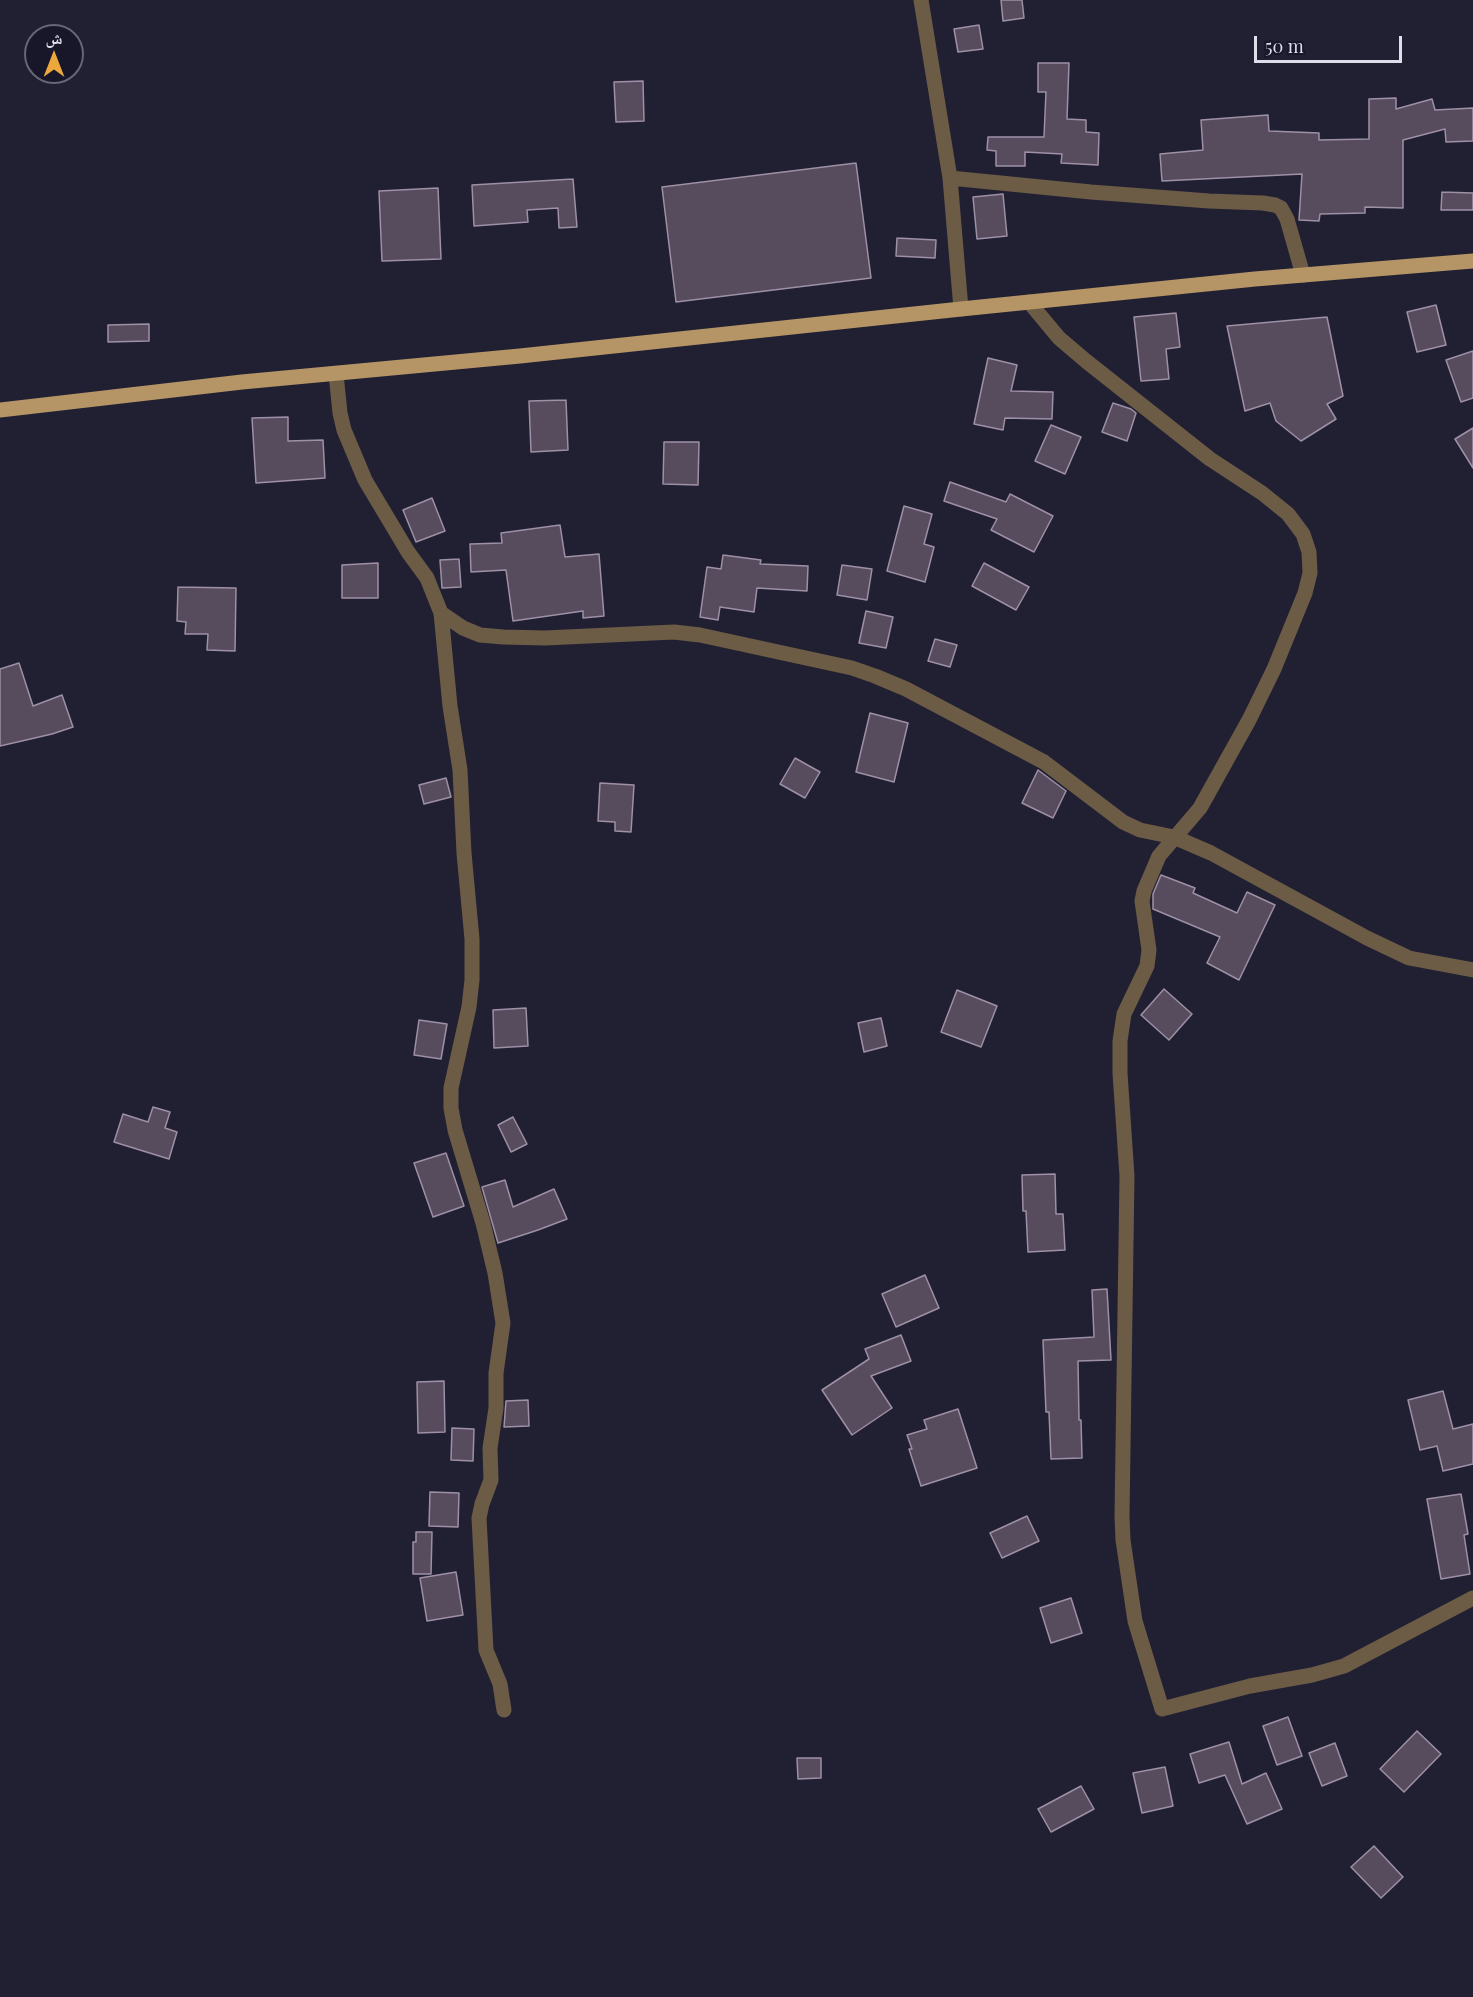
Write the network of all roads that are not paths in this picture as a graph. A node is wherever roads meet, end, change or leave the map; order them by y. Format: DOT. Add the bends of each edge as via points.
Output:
graph roads {
  1 [pos="921,0"];
  2 [pos="950,178"];
  3 [pos="1473,261"];
  4 [pos="1303,275"];
  5 [pos="1029,302"];
  6 [pos="962,309"];
  7 [pos="336,374"];
  8 [pos="0,410"];
  9 [pos="441,613"];
  10 [pos="1174,837"];
  11 [pos="1473,970"];
  12 [pos="1473,1598"];
  13 [pos="504,1710"];
  1 -- 2 [label="street"];
  2 -- 4 [label="street" via="1275,206 1281,208 1287,219"];
  2 -- 6 [label="street"];
  3 -- 4 [label="main road"];
  4 -- 5 [label="main road"];
  5 -- 6 [label="main road"];
  5 -- 10 [label="street" via="1059,338 1086,361 1210,459 1288,514 1310,552 1305,594 1269,680 1217,780 1200,808"];
  6 -- 7 [label="main road"];
  7 -- 8 [label="main road"];
  7 -- 9 [label="street" via="344,430 365,480 427,578"];
  9 -- 10 [label="street" via="480,635 545,638 674,632 852,668 906,689 1044,762 1123,822"];
  9 -- 13 [label="street" via="460,770 472,939 471,989 451,1088 451,1108 495,1273 502,1323 490,1448 491,1480 479,1518 486,1650 500,1684"];
  10 -- 11 [label="street" via="1409,958"];
  10 -- 12 [label="street" via="1160,856 1144,891 1147,966 1124,1014 1120,1041 1127,1176 1123,1540 1135,1621 1162,1709 1344,1666"];
}
